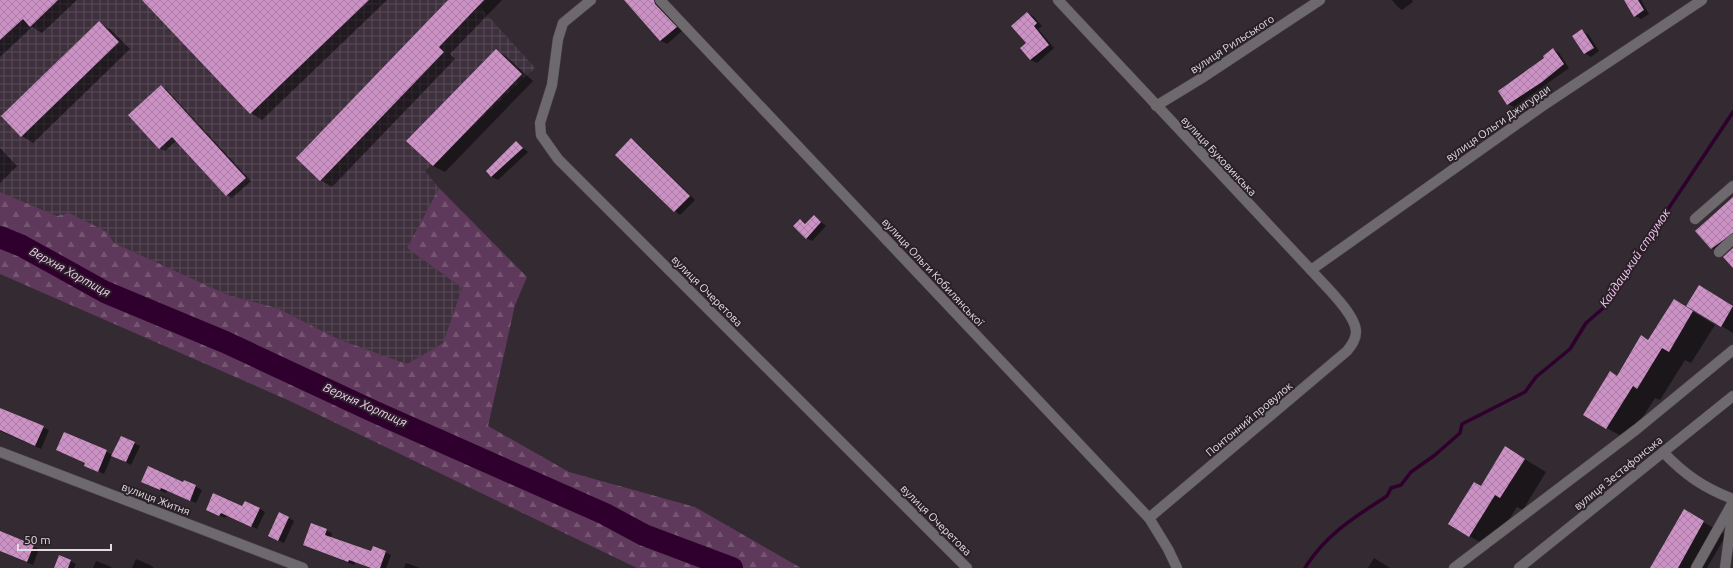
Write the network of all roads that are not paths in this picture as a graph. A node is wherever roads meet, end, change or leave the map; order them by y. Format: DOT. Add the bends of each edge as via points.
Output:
graph roads {
  1 [pos="590,0"];
  2 [pos="660,0"];
  3 [pos="1058,0"];
  4 [pos="1320,0"];
  5 [pos="1702,0"];
  6 [pos="1156,106"];
  7 [pos="1733,186"];
  8 [pos="1695,219"];
  9 [pos="1733,239"];
  10 [pos="1719,252"];
  11 [pos="1311,270"];
  12 [pos="1356,332"];
  13 [pos="1733,350"];
  14 [pos="1733,396"];
  15 [pos="0,452"];
  16 [pos="1663,452"];
  17 [pos="1733,500"];
  18 [pos="1733,508"];
  19 [pos="1149,518"];
  20 [pos="303,568"];
  21 [pos="967,568"];
  22 [pos="1176,568"];
  23 [pos="1454,568"];
  24 [pos="1519,568"];
  25 [pos="1696,568"];
  26 [pos="1725,568"];
  1 -- 21 [label="street, вулиця Очеретова" via="563,23 558,39 552,85 540,123 544,142 558,159"];
  2 -- 19 [label="street, вулиця Ольги Кобилянської"];
  3 -- 6 [label="street, вулиця Буковинська"];
  4 -- 6 [label="street, вулиця Рильського"];
  5 -- 11 [label="street, вулиця Ольги Джигурди" via="1544,105"];
  6 -- 11 [label="street, вулиця Буковинська"];
  7 -- 8 [label="street"];
  9 -- 10 [label="street"];
  11 -- 12 [label="street, вулиця Буковинська" via="1350,315"];
  12 -- 19 [label="street, Понтонний провулок" via="1355,341 1347,352"];
  13 -- 23 [label="street" via="1637,429"];
  14 -- 16 [label="street, вулиця Зестафонська"];
  15 -- 20 [label="street, вулиця Житня"];
  16 -- 17 [label="street" via="1690,478"];
  16 -- 24 [label="street, вулиця Зестафонська"];
  17 -- 25 [label="street"];
  18 -- 26 [label="street"];
  19 -- 22 [label="street, вулиця Ольги Кобилянської" via="1163,539"];
}
